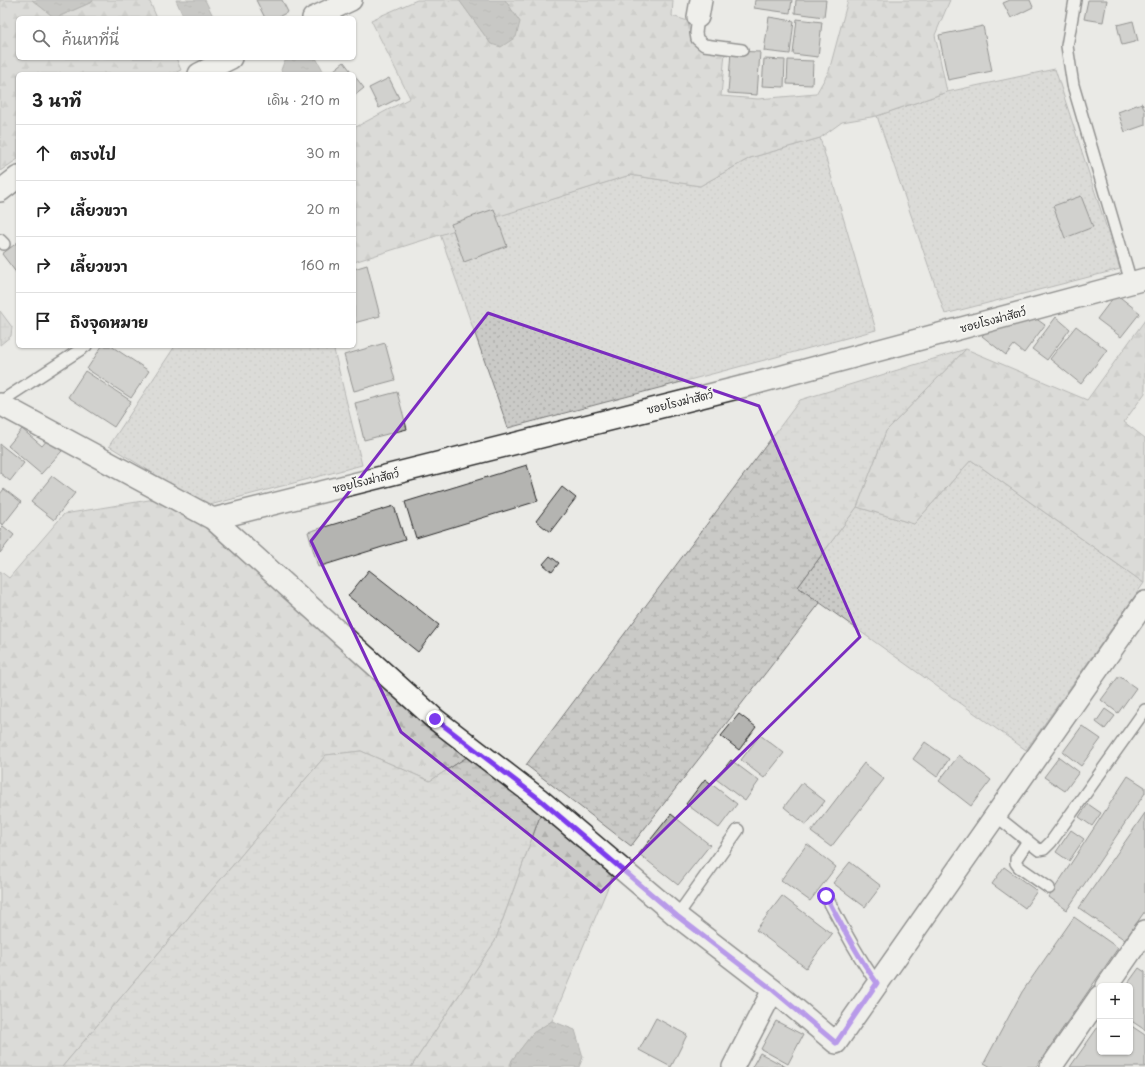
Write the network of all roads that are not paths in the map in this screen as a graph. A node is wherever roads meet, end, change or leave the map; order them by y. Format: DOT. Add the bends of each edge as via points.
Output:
graph roads {
  1 [pos="351,0"];
  2 [pos="1075,0"];
  3 [pos="700,9"];
  4 [pos="317,16"];
  5 [pos="742,50"];
  6 [pos="227,60"];
  7 [pos="203,72"];
  8 [pos="16,178"];
  9 [pos="0,191"];
  10 [pos="1138,280"];
  11 [pos="83,348"];
  12 [pos="0,403"];
  13 [pos="213,519"];
  14 [pos="1145,602"];
  15 [pos="1145,710"];
  16 [pos="995,815"];
  17 [pos="738,830"];
  18 [pos="1028,841"];
  19 [pos="1049,888"];
  20 [pos="826,896"];
  21 [pos="677,916"];
  22 [pos="1145,931"];
  23 [pos="1139,954"];
  24 [pos="877,983"];
  25 [pos="1110,983"];
  26 [pos="773,990"];
  27 [pos="1097,1000"];
  28 [pos="733,1067"];
  29 [pos="1051,1067"];
  1 -- 4 [label="street"];
  2 -- 10 [label="lane" via="1067,46 1073,85"];
  3 -- 5 [label="lane" via="696,33 704,45"];
  6 -- 7 [label="street"];
  8 -- 9 [label="street"];
  10 -- 13 [label="street, ซอยโรงฆ่าสัตว์" via="753,384"];
  11 -- 12 [label="lane"];
  12 -- 13 [label="street"];
  13 -- 21 [label="street" via="435,719 538,798"];
  14 -- 16 [label="street"];
  15 -- 18 [label="lane" via="1051,842 1039,850"];
  16 -- 18 [label="lane"];
  16 -- 24 [label="street"];
  17 -- 21 [label="lane"];
  18 -- 19 [label="lane" via="1016,863"];
  20 -- 24 [label="lane" via="852,945"];
  21 -- 26 [label="street"];
  22 -- 23 [label="street"];
  23 -- 25 [label="street"];
  24 -- 26 [label="street" via="836,1043"];
  26 -- 28 [label="street"];
  27 -- 29 [label="street"];
}
